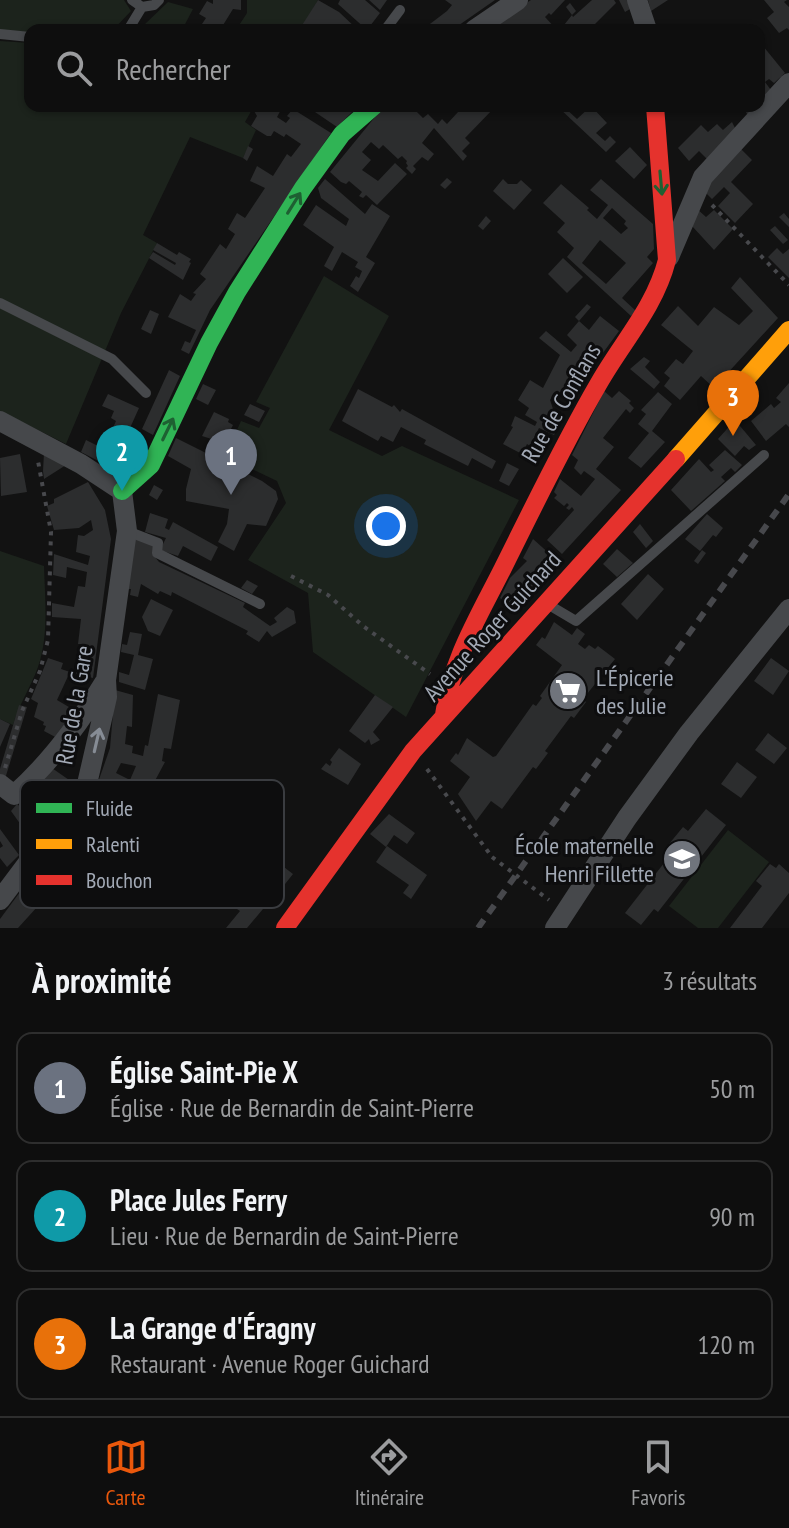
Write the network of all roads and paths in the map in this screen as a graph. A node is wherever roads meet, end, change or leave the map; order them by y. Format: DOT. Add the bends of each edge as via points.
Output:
graph roads {
  1 [pos="132,0"];
  2 [pos="159,0"];
  3 [pos="518,0"];
  4 [pos="637,0"];
  5 [pos="142,7"];
  6 [pos="400,10"];
  7 [pos="132,24"];
  8 [pos="390,24"];
  9 [pos="483,24"];
  10 [pos="645,24"];
  11 [pos="0,34"];
  12 [pos="24,36"];
  13 [pos="789,83"];
  14 [pos="765,109"];
  15 [pos="367,112"];
  16 [pos="655,112"];
  17 [pos="762,112"];
  18 [pos="696,189"];
  19 [pos="667,260"];
  20 [pos="789,285"];
  21 [pos="0,303"];
  22 [pos="789,330"];
  23 [pos="789,341"];
  24 [pos="754,372"];
  25 [pos="146,393"];
  26 [pos="0,421"];
  27 [pos="35,439"];
  28 [pos="764,455"];
  29 [pos="122,491"];
  30 [pos="127,531"];
  31 [pos="291,576"];
  32 [pos="545,603"];
  33 [pos="260,604"];
  34 [pos="789,609"];
  35 [pos="429,673"];
  36 [pos="106,680"];
  37 [pos="444,716"];
  38 [pos="413,751"];
  39 [pos="4,776"];
  40 [pos="30,780"];
  41 [pos="88,780"];
  42 [pos="20,789"];
  43 [pos="20,873"];
  44 [pos="0,900"];
  45 [pos="549,900"];
  46 [pos="285,928"];
  47 [pos="555,928"];
  1 -- 5 [label="lane"];
  2 -- 5 [label="lane"];
  3 -- 9 [label="street"];
  4 -- 10 [label="street"];
  5 -- 7 [label="lane"];
  6 -- 8 [label="lane"];
  11 -- 12 [label="lane"];
  13 -- 14 [label="street"];
  29 -- 15 [label="street, one-way" via="151,465 216,330 303,188 342,134"];
  16 -- 19 [label="street, Rue de Conflans, one-way"];
  17 -- 18 [label="street"];
  18 -- 19 [label="street"];
  18 -- 20 [label="path"];
  19 -- 37 [label="street, Rue de Conflans" via="657,296 601,379 475,624 446,691"];
  21 -- 25 [label="lane" via="112,359"];
  22 -- 24 [label="street, Avenue Roger Guichard"];
  23 -- 24 [label="street, Avenue Roger Guichard"];
  24 -- 32 [label="street, Avenue Roger Guichard"];
  26 -- 27 [label="street"];
  27 -- 29 [label="street"];
  27 -- 39 [label="path" via="51,532 48,640"];
  28 -- 32 [label="lane" via="576,621"];
  29 -- 30 [label="street, Rue de la Gare"];
  30 -- 33 [label="lane" via="158,543 157,553"];
  30 -- 36 [label="street, Rue de la Gare"];
  31 -- 35 [label="path" via="328,595"];
  32 -- 37 [label="street, Avenue Roger Guichard"];
  34 -- 47 [label="street" via="689,733"];
  36 -- 40 [label="street" via="78,726"];
  41 -- 36 [label="street, Rue de la Gare, one-way" via="107,697"];
  37 -- 38 [label="street, Avenue Roger Guichard"];
  38 -- 45 [label="path, bridge" via="492,857"];
  38 -- 46 [label="street, Avenue Roger Guichard"];
  39 -- 42 [label="street" via="14,795"];
  44 -- 43 [label="street, Rue de la Gare, one-way"];
}
